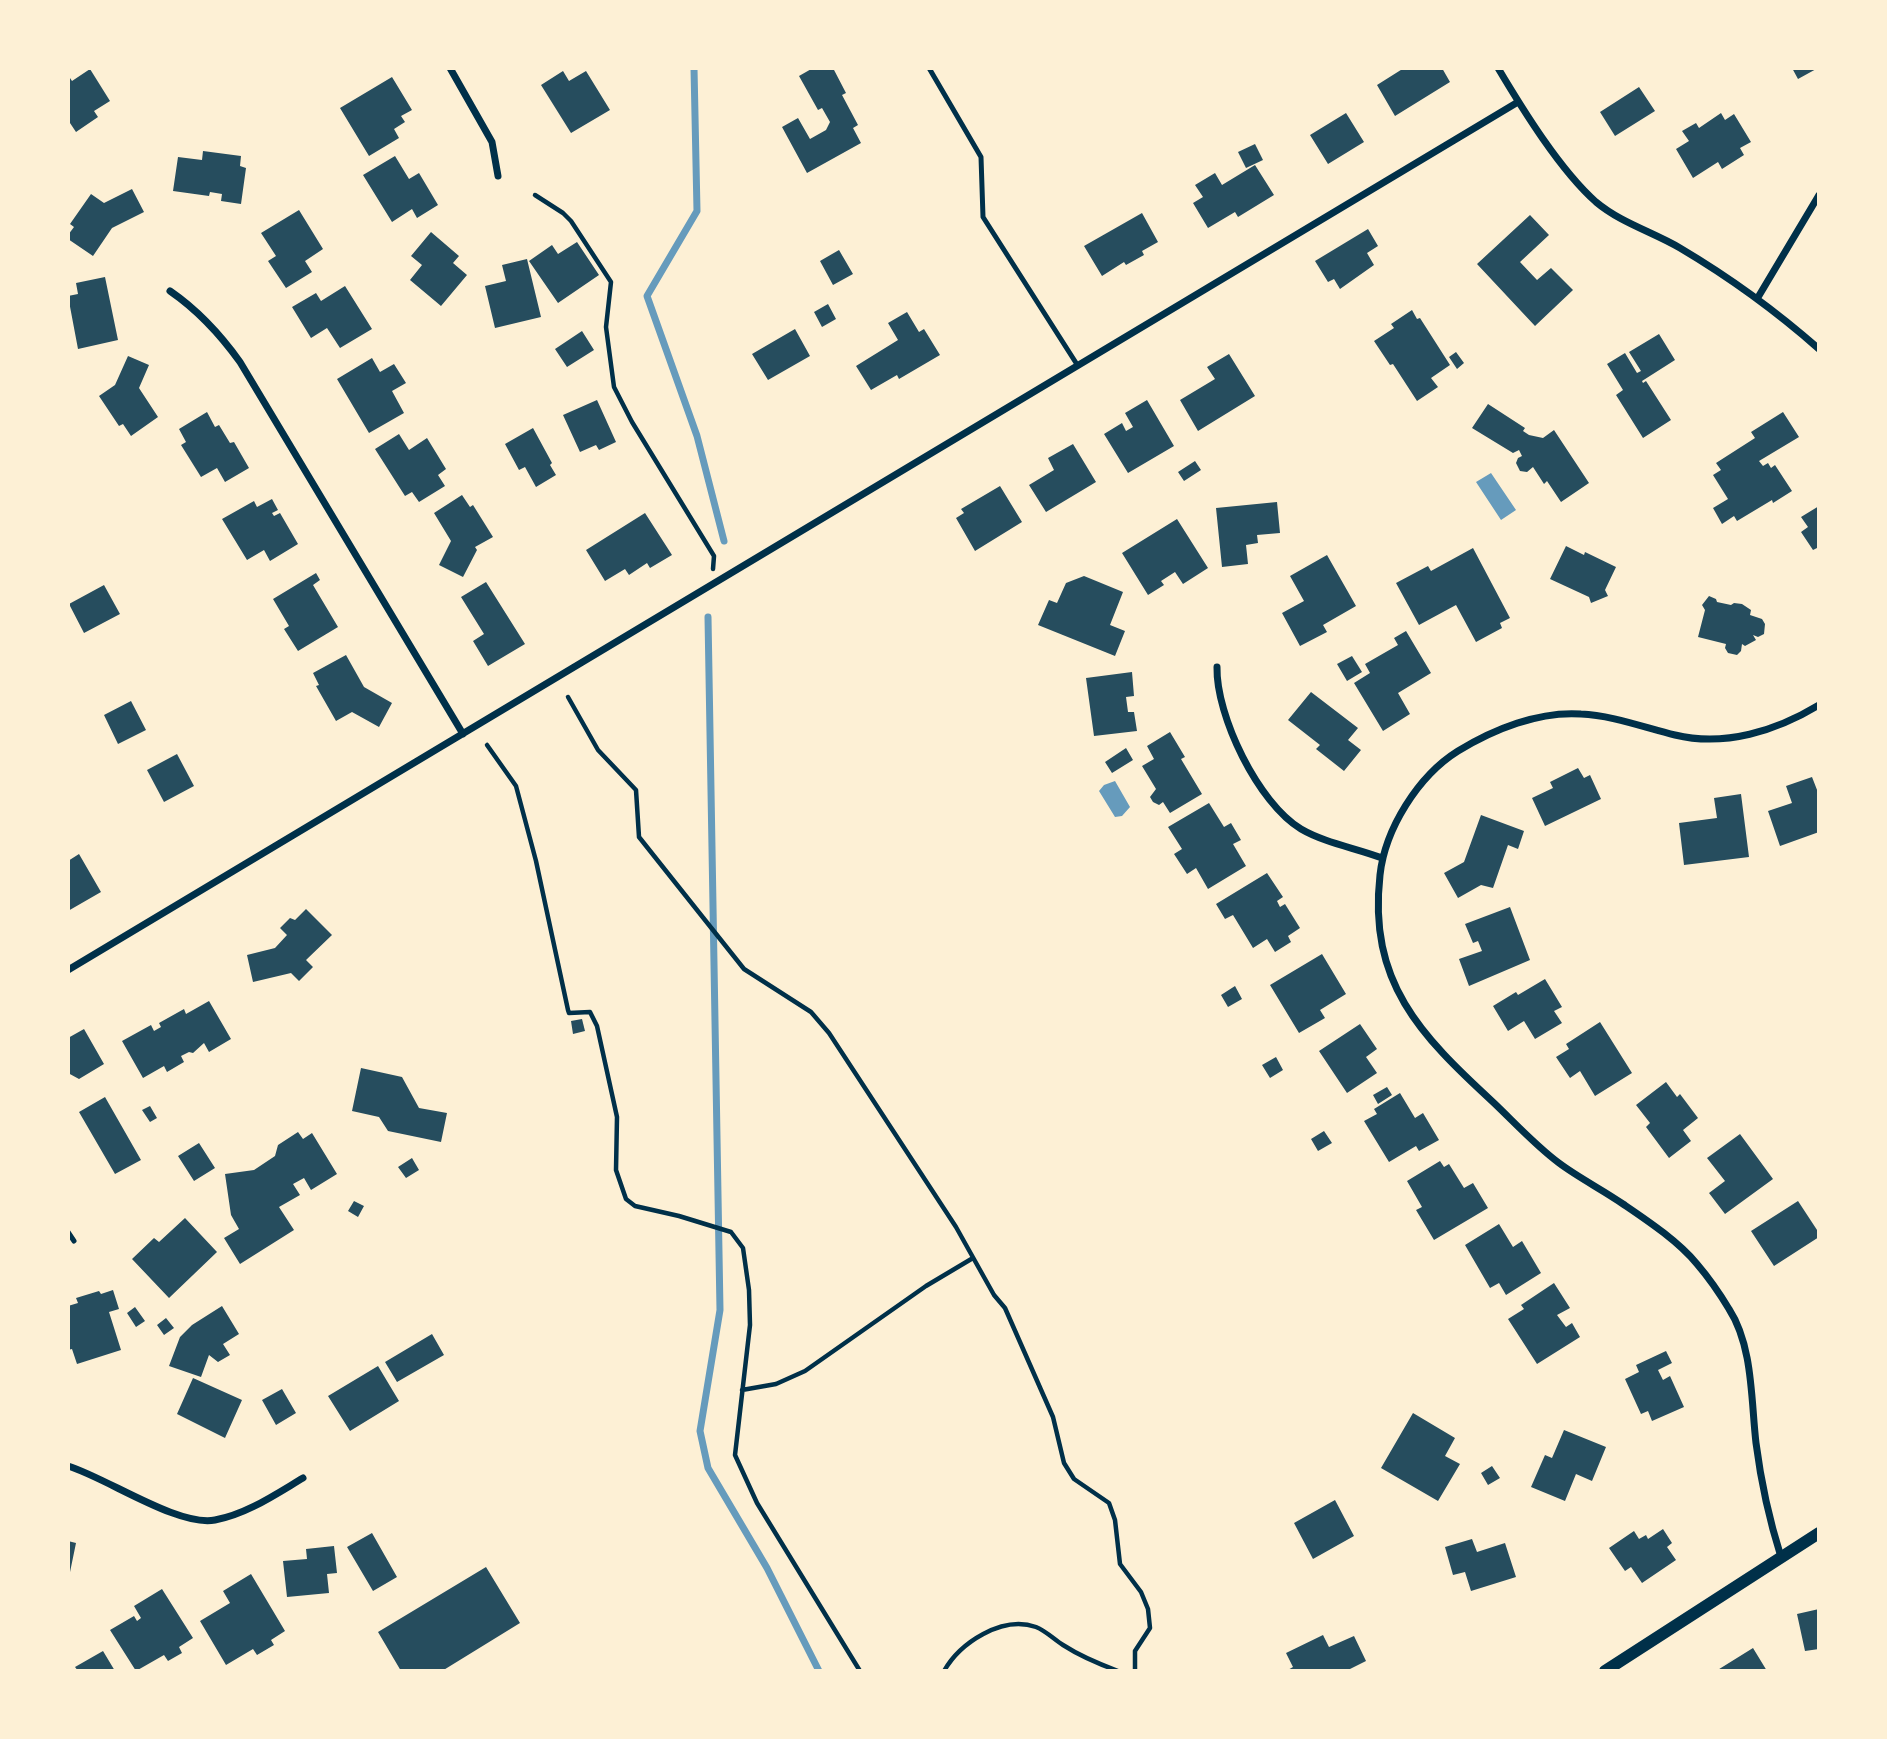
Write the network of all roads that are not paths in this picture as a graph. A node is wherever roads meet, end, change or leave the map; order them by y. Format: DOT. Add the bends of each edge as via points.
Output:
graph roads {
  1 [pos="450,68"];
  2 [pos="929,68"];
  3 [pos="1499,68"];
  4 [pos="1518,102"];
  5 [pos="499,176"];
  6 [pos="1819,195"];
  7 [pos="170,290"];
  8 [pos="1757,299"];
  9 [pos="1819,349"];
  10 [pos="1078,366"];
  11 [pos="1217,667"];
  12 [pos="1819,705"];
  13 [pos="463,734"];
  14 [pos="1382,858"];
  15 [pos="68,970"];
  16 [pos="68,1232"];
  17 [pos="74,1241"];
  18 [pos="68,1466"];
  19 [pos="303,1478"];
  20 [pos="1819,1533"];
  21 [pos="1781,1556"];
  22 [pos="1605,1671"];
  1 -- 5 [label="street" via="492,142"];
  2 -- 10 [label="lane" via="981,157 983,217"];
  3 -- 4 [label="street"];
  4 -- 8 [label="street" via="1578,184 1598,203 1680,248"];
  4 -- 10 [label="street"];
  6 -- 8 [label="street"];
  7 -- 13 [label="street" via="210,323 240,362"];
  8 -- 9 [label="street"];
  10 -- 13 [label="street"];
  11 -- 14 [label="street" via="1224,712 1269,799 1301,829"];
  12 -- 14 [label="street" via="1769,729 1704,740 1583,713 1529,720 1459,751 1430,775 1399,819"];
  13 -- 15 [label="street"];
  14 -- 21 [label="street" via="1377,898 1386,966 1405,1007 1425,1034 1559,1163 1624,1204 1689,1256 1732,1313 1746,1356 1768,1513"];
  16 -- 17 [label="lane"];
  18 -- 19 [label="street" via="181,1516 212,1521 261,1502"];
  20 -- 21 [label="street"];
  21 -- 22 [label="street"];
}
